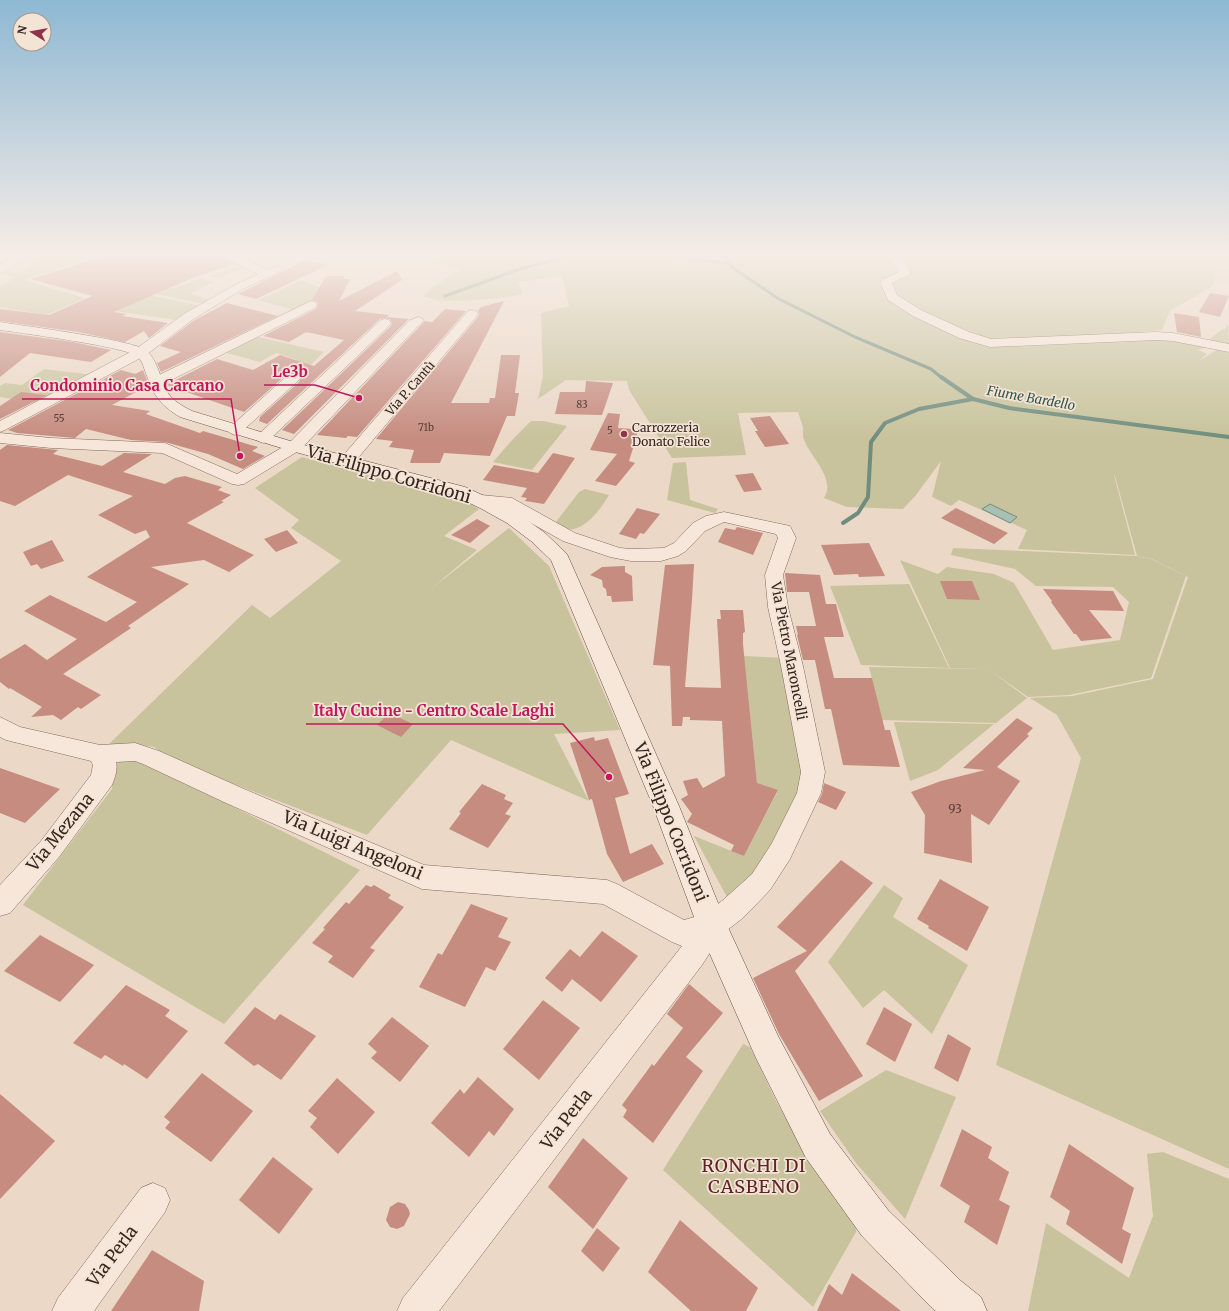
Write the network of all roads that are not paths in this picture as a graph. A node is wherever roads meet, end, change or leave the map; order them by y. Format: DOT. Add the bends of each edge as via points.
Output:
graph roads {
  1 [pos="188,317"];
  2 [pos="286,317"];
  3 [pos="469,317"];
  4 [pos="925,317"];
  5 [pos="418,321"];
  6 [pos="385,323"];
  7 [pos="0,326"];
  8 [pos="1229,348"];
  9 [pos="141,352"];
  10 [pos="293,378"];
  11 [pos="156,382"];
  12 [pos="0,427"];
  13 [pos="235,430"];
  14 [pos="0,438"];
  15 [pos="263,438"];
  16 [pos="294,447"];
  17 [pos="347,461"];
  18 [pos="480,500"];
  19 [pos="0,726"];
  20 [pos="100,754"];
  21 [pos="0,904"];
  22 [pos="712,925"];
  23 [pos="153,1200"];
  24 [pos="71,1311"];
  25 [pos="416,1311"];
  26 [pos="967,1311"];
  1 -- 9 [label="street"];
  2 -- 11 [label="street"];
  3 -- 17 [label="street, Via P. Cantù"];
  4 -- 8 [label="street" via="964,336 990,343 1156,336"];
  5 -- 16 [label="street, Via Filippo Corridoni"];
  6 -- 15 [label="street"];
  7 -- 9 [label="street" via="118,345"];
  9 -- 11 [label="street, Via Filippo Corridoni" via="148,360"];
  9 -- 12 [label="street"];
  10 -- 13 [label="street"];
  11 -- 13 [label="street, Via Filippo Corridoni" via="164,398 174,407 186,414"];
  13 -- 15 [label="street, Via Filippo Corridoni"];
  14 -- 16 [label="street" via="165,448 238,480"];
  15 -- 16 [label="street, Via Filippo Corridoni"];
  16 -- 17 [label="street, Via Filippo Corridoni"];
  17 -- 18 [label="street, Via Filippo Corridoni" via="459,491"];
  18 -- 22 [label="street, Via Filippo Corridoni" via="545,542 560,558 666,806"];
  18 -- 22 [label="street, Via Pietro Maroncelli" via="506,502 569,537 631,555 661,555 671,552 680,547 699,526 724,517 784,530 787,538 774,575 778,607 813,772 808,793 781,851 761,882"];
  19 -- 20 [label="street, Via Luigi Angeloni" via="14,734"];
  20 -- 21 [label="street, Via Mezana" via="105,765 103,778 50,849"];
  20 -- 22 [label="street, Via Luigi Angeloni" via="135,752 151,756 235,796 422,877 607,892 682,933"];
  22 -- 25 [label="street, Via Perla" via="692,955"];
  22 -- 26 [label="street, Via Filippo Corridoni" via="767,1047 818,1146 875,1223 947,1295"];
  23 -- 24 [label="street, Via Perla"];
}
